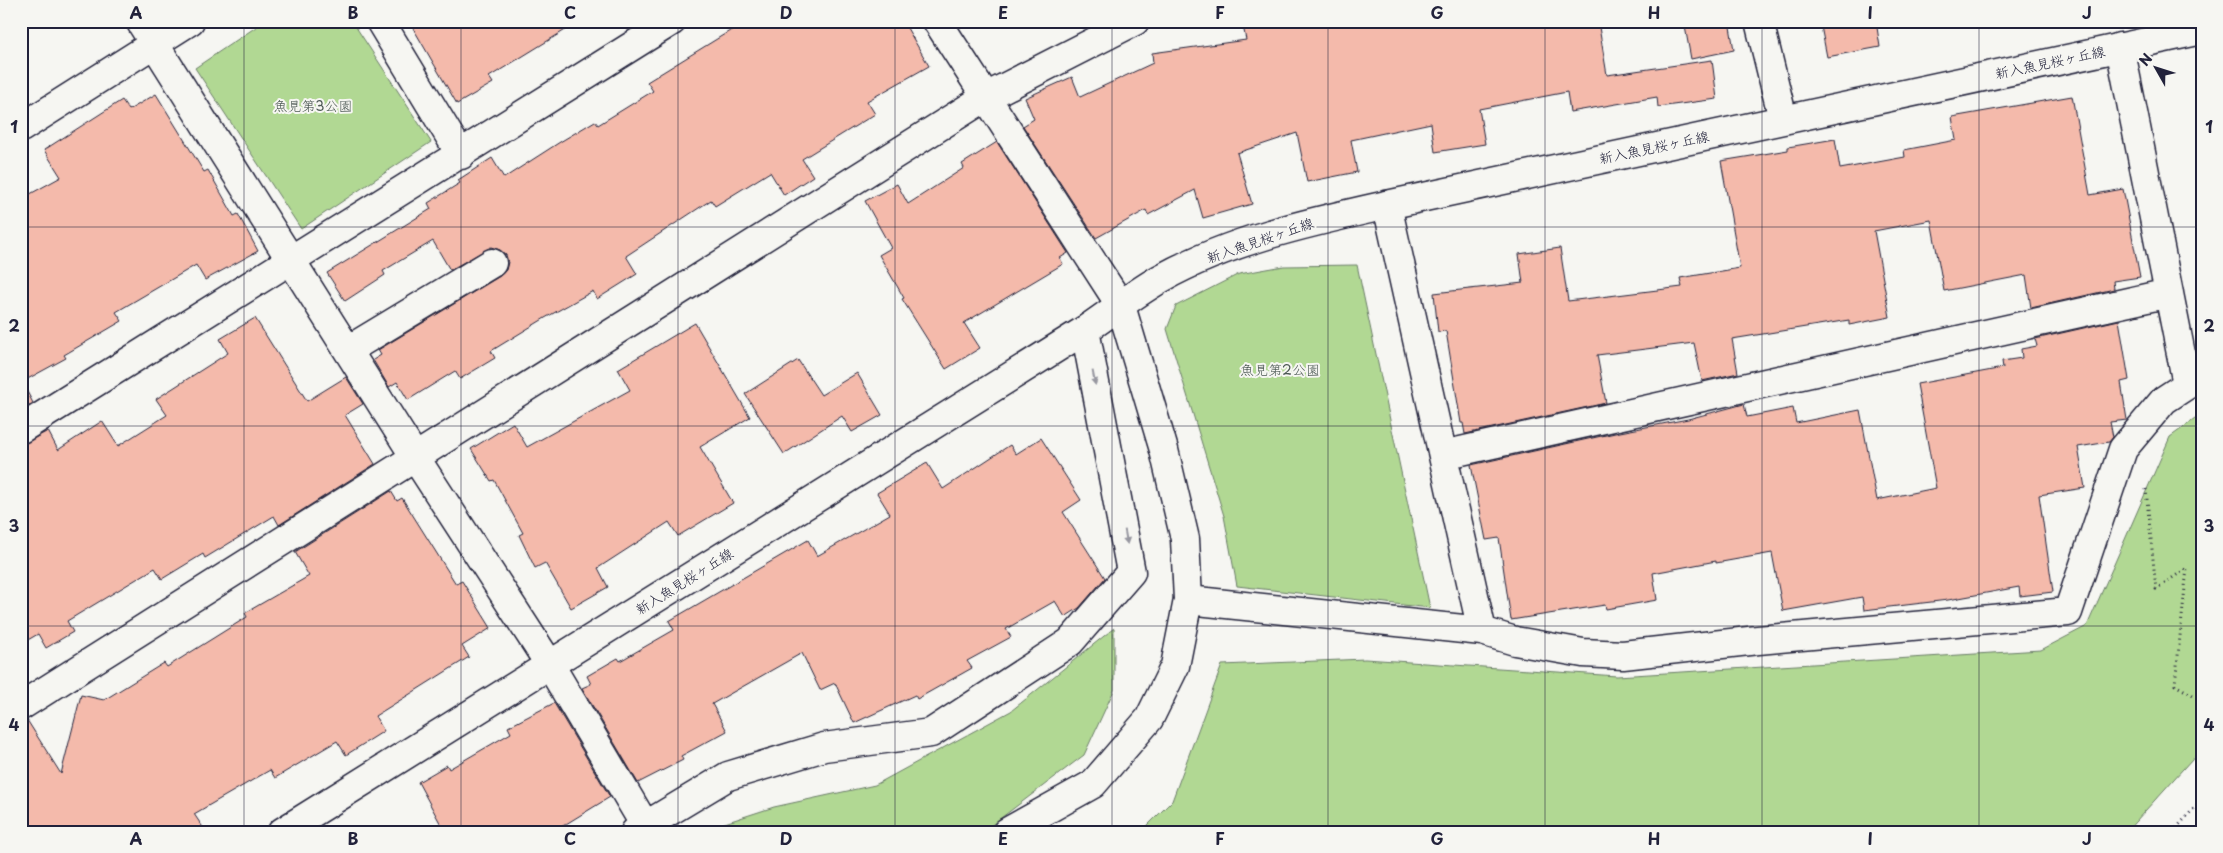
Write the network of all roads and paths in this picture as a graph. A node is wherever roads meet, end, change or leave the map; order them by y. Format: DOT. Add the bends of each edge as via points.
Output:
graph roads {
  1 [pos="190,21"];
  2 [pos="380,21"];
  3 [pos="672,21"];
  4 [pos="937,21"];
  5 [pos="1135,21"];
  6 [pos="1759,21"];
  7 [pos="2201,27"];
  8 [pos="147,32"];
  9 [pos="2120,47"];
  10 [pos="986,97"];
  11 [pos="1783,120"];
  12 [pos="21,128"];
  13 [pos="461,155"];
  14 [pos="1387,205"];
  15 [pos="290,260"];
  16 [pos="492,263"];
  17 [pos="2169,293"];
  18 [pos="1121,306"];
  19 [pos="1085,330"];
  20 [pos="348,350"];
  21 [pos="2194,380"];
  22 [pos="21,429"];
  23 [pos="1443,455"];
  24 [pos="415,457"];
  25 [pos="2116,463"];
  26 [pos="1188,600"];
  27 [pos="1482,630"];
  28 [pos="550,665"];
  29 [pos="2202,700"];
  30 [pos="21,706"];
  31 [pos="2202,799"];
  32 [pos="641,829"];
  33 [pos="282,832"];
  34 [pos="1007,832"];
  35 [pos="2173,832"];
  1 -- 8 [label="street"];
  2 -- 13 [label="street"];
  3 -- 13 [label="street"];
  4 -- 10 [label="street"];
  5 -- 10 [label="street"];
  6 -- 11 [label="street"];
  7 -- 9 [label="street, 新入魚見桜ヶ丘線"];
  8 -- 12 [label="street"];
  8 -- 15 [label="street"];
  9 -- 11 [label="street, 新入魚見桜ヶ丘線"];
  9 -- 17 [label="street"];
  10 -- 18 [label="street"];
  10 -- 24 [label="street"];
  11 -- 14 [label="street, 新入魚見桜ヶ丘線"];
  13 -- 15 [label="street"];
  14 -- 18 [label="street, 新入魚見桜ヶ丘線" via="1308,222 1235,246 1161,279"];
  14 -- 23 [label="street"];
  15 -- 20 [label="street"];
  15 -- 22 [label="street"];
  16 -- 20 [label="street"];
  17 -- 21 [label="street"];
  17 -- 23 [label="street"];
  18 -- 19 [label="street, 新入魚見桜ヶ丘線"];
  18 -- 26 [label="street" via="1164,450 1185,539"];
  19 -- 28 [label="street, 新入魚見桜ヶ丘線"];
  19 -- 32 [label="street, one-way" via="1131,572 1070,642 930,733 824,747 728,776"];
  20 -- 24 [label="street"];
  21 -- 25 [label="street" via="2164,400 2122,449"];
  23 -- 27 [label="street"];
  24 -- 28 [label="street"];
  24 -- 30 [label="street"];
  25 -- 27 [label="street" via="2068,612 1624,655 1573,651 1515,641"];
  25 -- 29 [label="path" via="2146,488 2156,589 2187,568 2175,685"];
  26 -- 27 [label="street"];
  26 -- 34 [label="street" via="1175,666 1149,719 1093,784"];
  28 -- 32 [label="street"];
  28 -- 33 [label="street, 新入魚見桜ヶ丘線"];
  31 -- 35 [label="path"];
}
